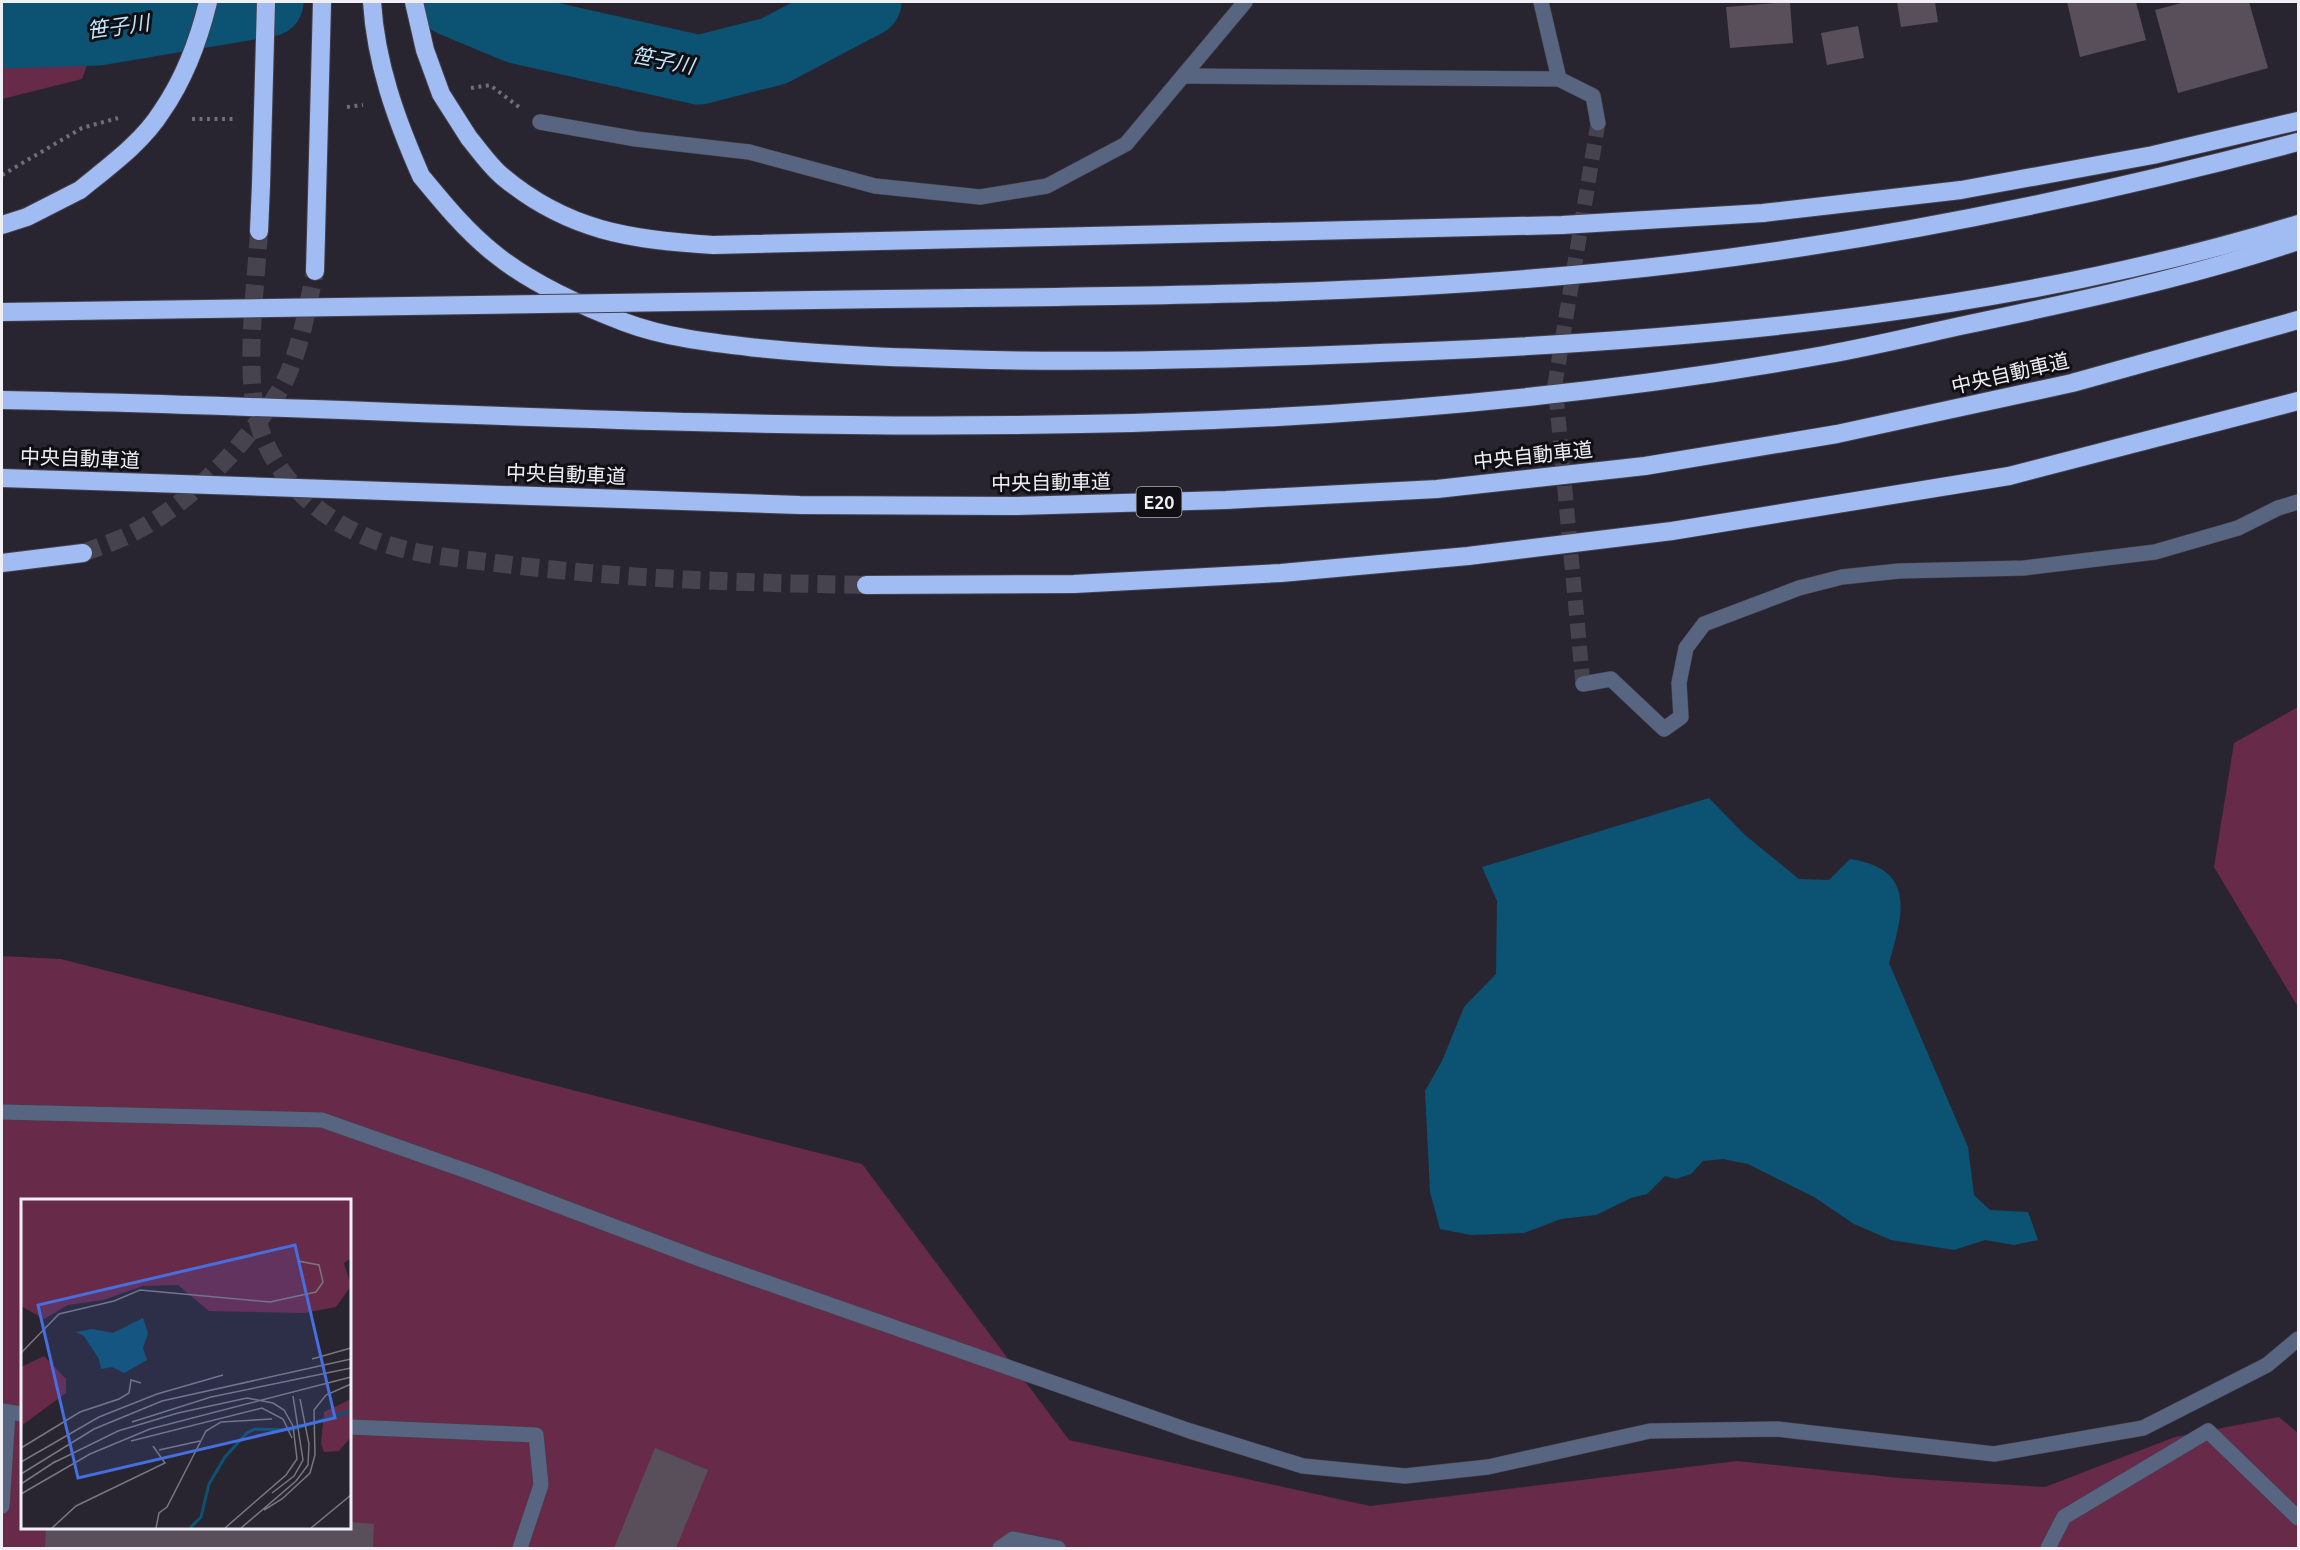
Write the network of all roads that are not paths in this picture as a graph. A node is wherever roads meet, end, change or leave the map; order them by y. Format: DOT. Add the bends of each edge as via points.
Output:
graph roads {
  1 [pos="208,2"];
  2 [pos="266,2"];
  3 [pos="322,2"];
  4 [pos="372,2"];
  5 [pos="414,2"];
  6 [pos="1245,2"];
  7 [pos="1541,2"];
  8 [pos="1184,76"];
  9 [pos="1559,79"];
  10 [pos="2298,121"];
  11 [pos="540,122"];
  12 [pos="1598,123"];
  13 [pos="2298,142"];
  14 [pos="2298,224"];
  15 [pos="2,225"];
  16 [pos="259,231"];
  17 [pos="2298,241"];
  18 [pos="315,271"];
  19 [pos="2,312"];
  20 [pos="2298,320"];
  21 [pos="2,400"];
  22 [pos="2298,401"];
  23 [pos="2,478"];
  24 [pos="2298,502"];
  25 [pos="82,553"];
  26 [pos="2,563"];
  27 [pos="866,585"];
  28 [pos="1584,684"];
  29 [pos="2,1112"];
  30 [pos="2298,1339"];
  31 [pos="11,1412"];
  32 [pos="351,1427"];
  33 [pos="2,1506"];
  34 [pos="2298,1518"];
  35 [pos="520,1548"];
  36 [pos="1000,1548"];
  37 [pos="1058,1548"];
  38 [pos="2048,1548"];
  1 -- 15 [label="highway, bridge" via="189,61 162,112 125,153 80,190"];
  2 -- 16 [label="highway, bridge"];
  3 -- 18 [label="highway, bridge"];
  4 -- 14 [label="highway, bridge" via="382,73 398,122 421,176 456,219 496,255 544,287 628,324 708,342 803,352 1104,362 1322,356 1719,334 1875,316 2038,288 2234,244"];
  5 -- 10 [label="highway, bridge" via="441,94 469,138 501,175 547,208 600,231 656,242 713,245 1562,225 1763,213 1962,190 2153,155"];
  6 -- 8 [label="street"];
  7 -- 9 [label="street"];
  8 -- 9 [label="street"];
  8 -- 11 [label="street" via="1126,144 1047,186 980,197 875,186 749,152 636,139"];
  9 -- 12 [label="street" via="1593,96"];
  13 -- 19 [label="highway, bridge" via="2158,179 1967,219 1788,249 1596,273 1397,288"];
  17 -- 21 [label="highway" via="2244,259 2042,309 1825,355 1625,386 1428,407 1226,419 1002,425 794,424"];
  20 -- 23 [label="highway, 中央自動車道 / E20" via="2072,383 1837,434 1645,465 1437,489 1015,506 812,505"];
  22 -- 27 [label="highway" via="2009,476 1672,531 1468,556 1281,573 1074,584"];
  24 -- 28 [label="street" via="2238,528 2156,552 2024,568 1899,571 1842,577 1753,604 1704,624 1686,648 1679,683 1681,717 1664,729 1611,680"];
  25 -- 26 [label="highway"];
  29 -- 30 [label="street" via="322,1120 478,1174 705,1261 1190,1431 1303,1466 1405,1476 1488,1467 1650,1431 1777,1429 1994,1454 2143,1428 2267,1365"];
  31 -- 33 [label="street"];
  32 -- 35 [label="street" via="536,1435 541,1485"];
  34 -- 38 [label="street" via="2208,1431 2064,1517"];
  36 -- 37 [label="street" via="1013,1539"];
}
